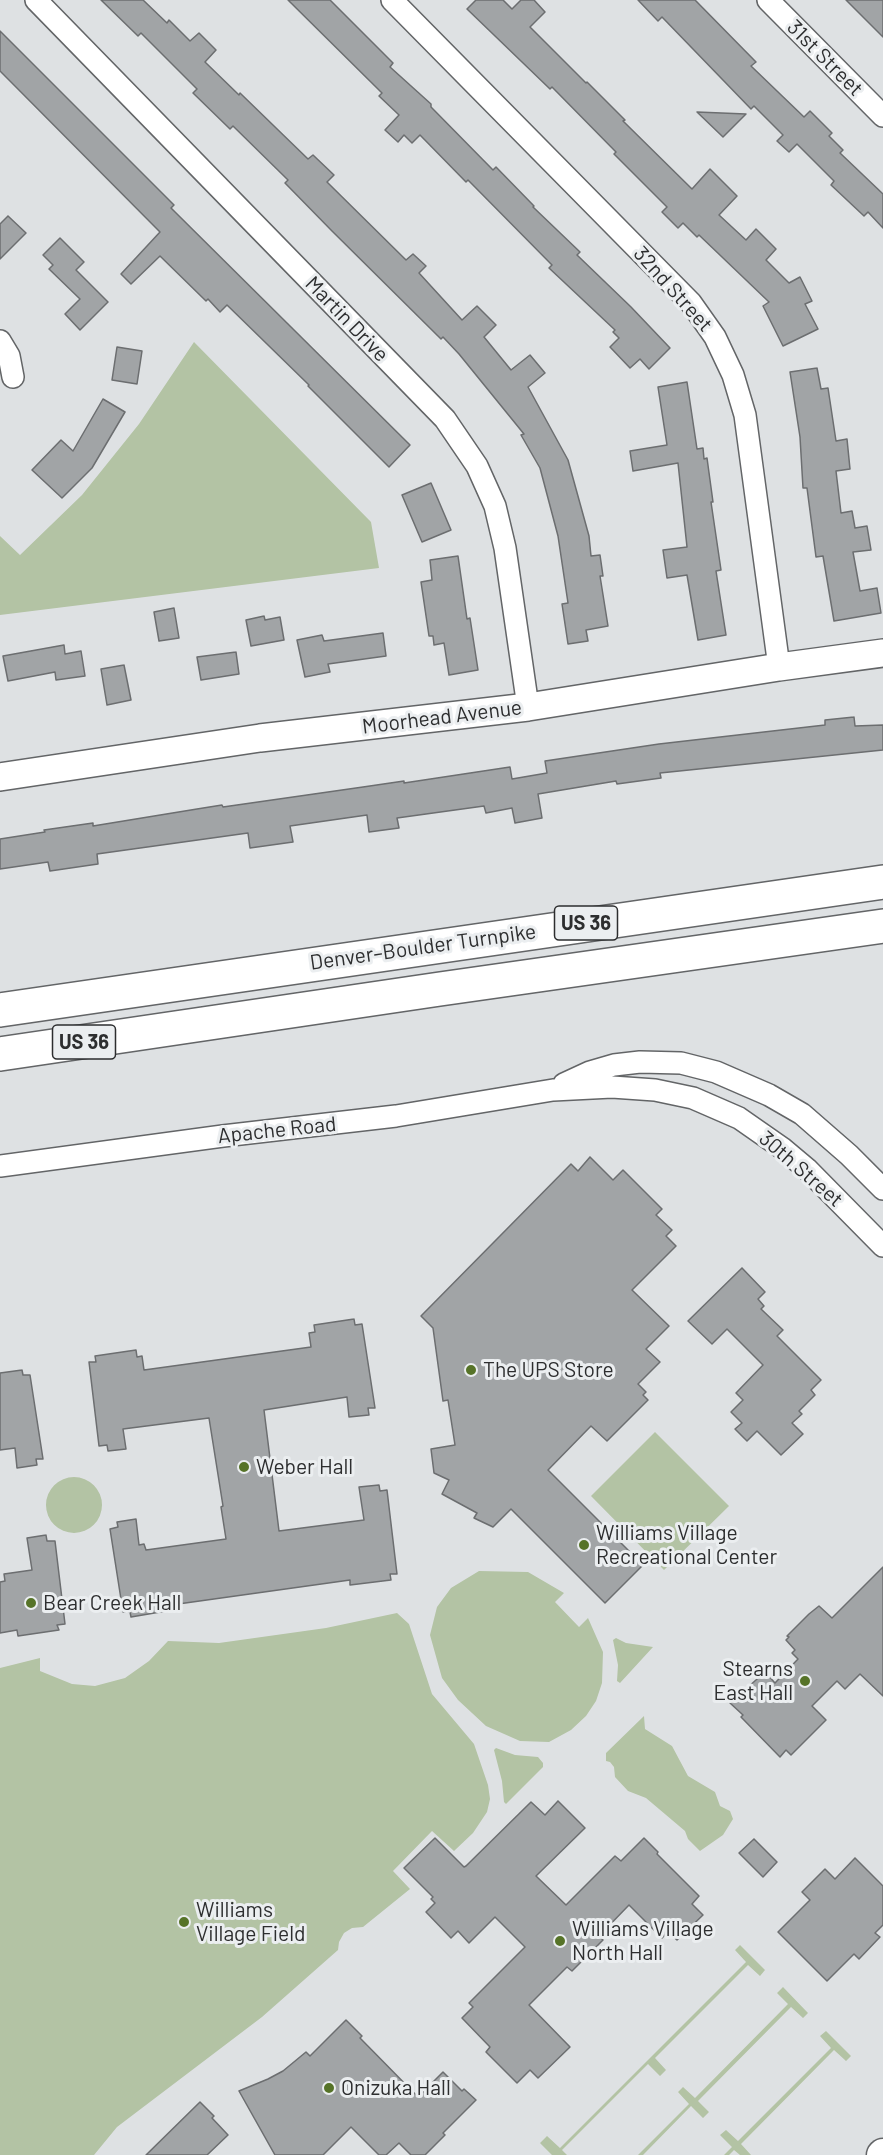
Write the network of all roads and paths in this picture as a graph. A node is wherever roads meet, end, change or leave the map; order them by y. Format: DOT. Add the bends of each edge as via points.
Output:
graph roads {
  1 [pos="36,0"];
  2 [pos="392,0"];
  3 [pos="768,0"];
  4 [pos="883,116"];
  5 [pos="0,340"];
  6 [pos="13,376"];
  7 [pos="883,653"];
  8 [pos="778,667"];
  9 [pos="528,707"];
  10 [pos="0,777"];
  11 [pos="883,882"];
  12 [pos="883,926"];
  13 [pos="883,940"];
  14 [pos="618,963"];
  15 [pos="0,1010"];
  16 [pos="0,1054"];
  17 [pos="716,1072"];
  18 [pos="553,1090"];
  19 [pos="709,1105"];
  20 [pos="0,1166"];
  21 [pos="883,1189"];
  22 [pos="883,1246"];
  1 -- 9 [label="street, Martin Drive" via="451,428 477,466 495,506 506,548"];
  2 -- 8 [label="street, 32nd Street" via="691,303 715,337 733,375 745,415"];
  3 -- 4 [label="street, 31st Street"];
  5 -- 6 [label="street" via="9,356"];
  7 -- 8 [label="street, Moorhead Avenue"];
  8 -- 9 [label="street, Moorhead Avenue"];
  9 -- 10 [label="street, Moorhead Avenue" via="260,738"];
  11 -- 15 [label="highway, Denver–Boulder Turnpike / US 36"];
  12 -- 14 [label="highway, Denver–Boulder Turnpike / US 36"];
  13 -- 14 [label="highway"];
  14 -- 16 [label="highway, Denver–Boulder Turnpike / US 36"];
  17 -- 18 [label="street, Apache Road" via="681,1064 640,1062 590,1072"];
  17 -- 21 [label="street, 30th Street" via="802,1114"];
  18 -- 19 [label="street, Apache Road" via="655,1090"];
  18 -- 20 [label="street, Apache Road" via="396,1116"];
  19 -- 22 [label="street, 30th Street" via="739,1118 782,1148"];
}
